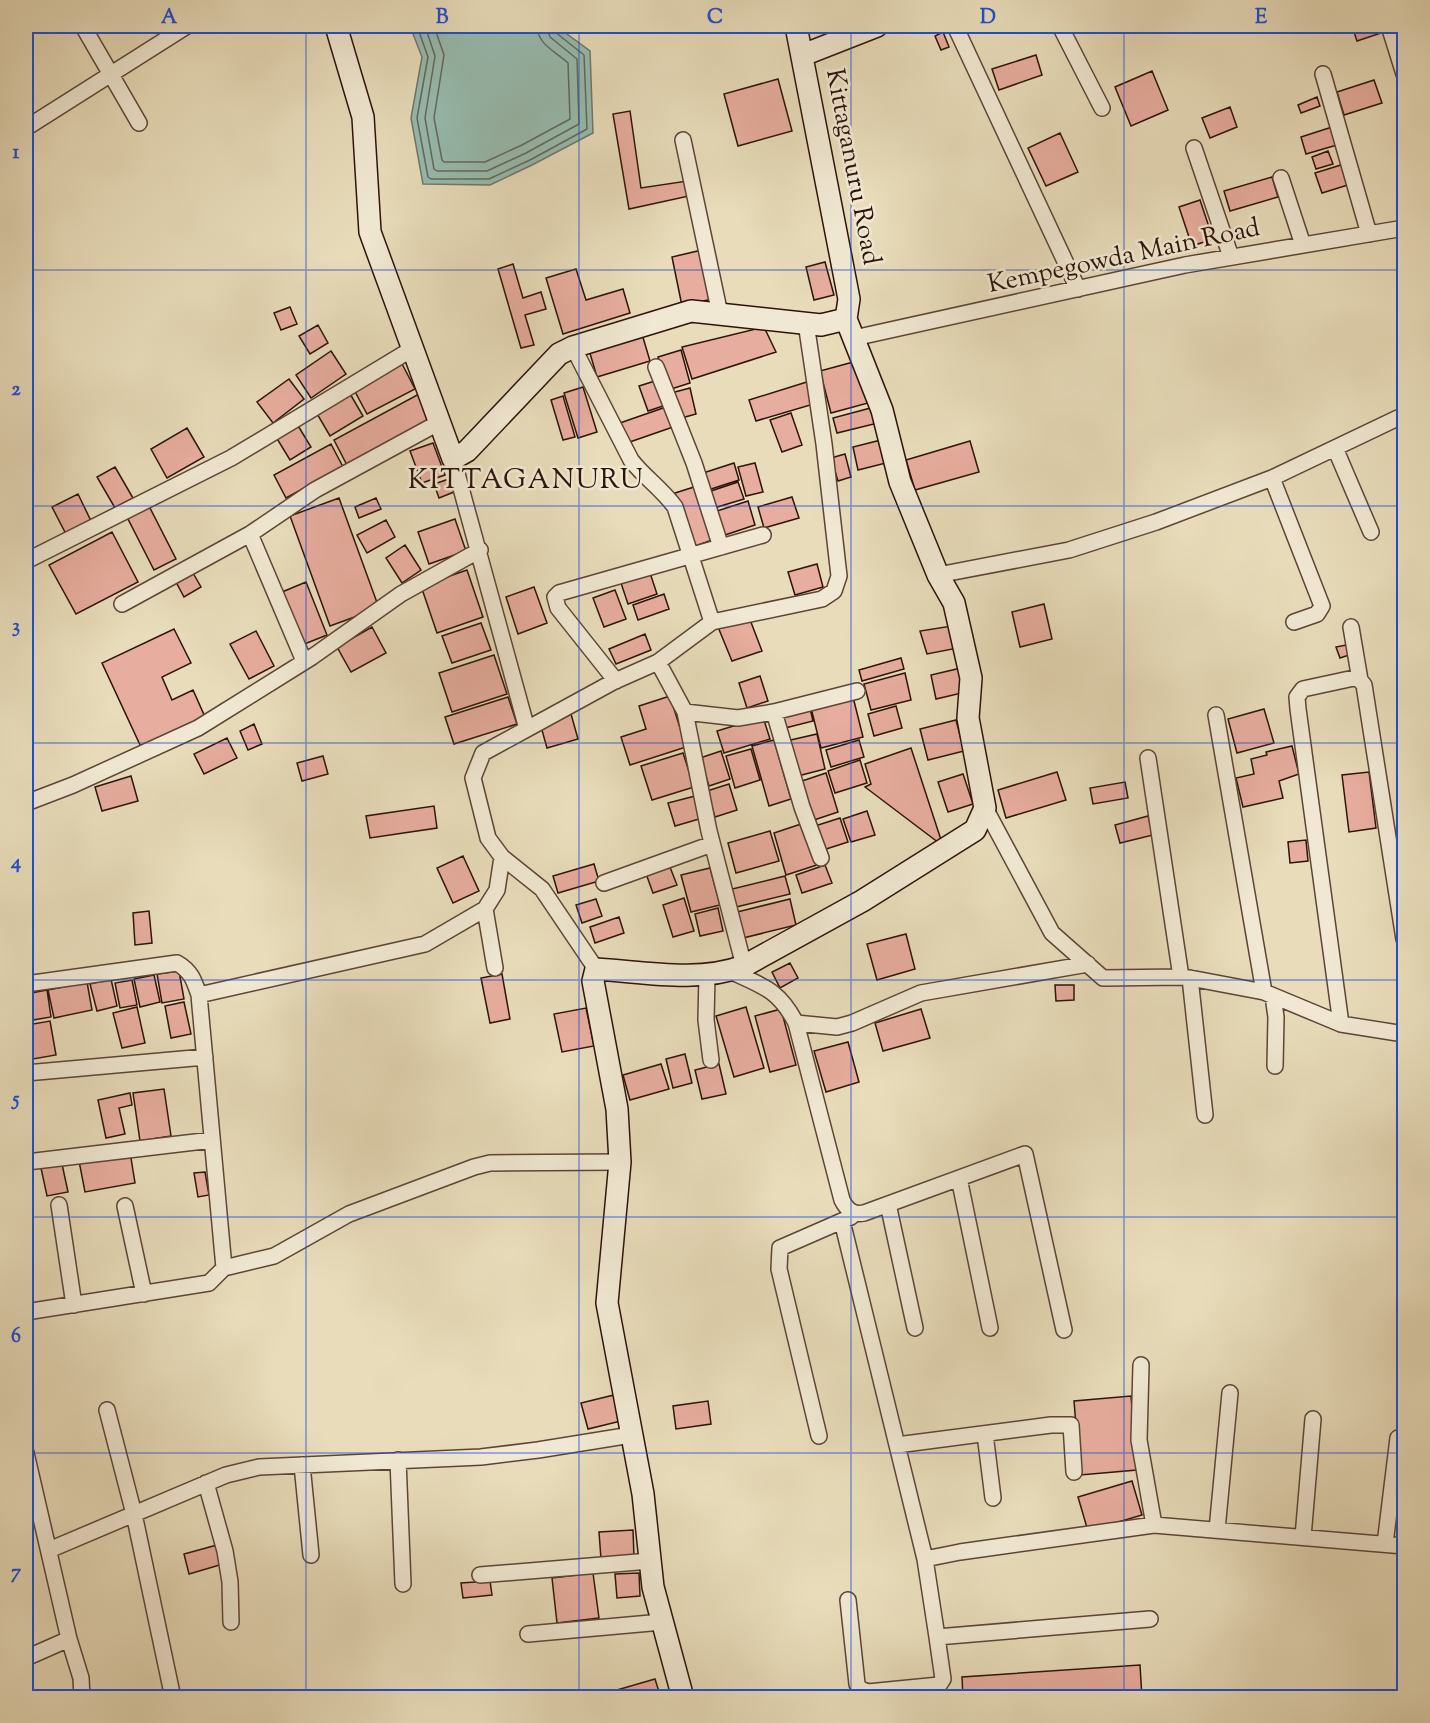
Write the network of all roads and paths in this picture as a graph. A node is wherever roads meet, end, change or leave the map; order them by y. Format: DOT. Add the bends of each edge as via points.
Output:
graph roads {
  1 [pos="187,26"];
  2 [pos="336,26"];
  3 [pos="796,26"];
  4 [pos="877,26"];
  5 [pos="955,26"];
  6 [pos="1060,26"];
  7 [pos="1389,26"];
  8 [pos="84,28"];
  9 [pos="803,55"];
  10 [pos="111,74"];
  11 [pos="1323,74"];
  12 [pos="1404,74"];
  13 [pos="1102,108"];
  14 [pos="139,123"];
  15 [pos="26,128"];
  16 [pos="683,140"];
  17 [pos="1194,148"];
  18 [pos="1281,178"];
  19 [pos="1404,228"];
  20 [pos="1369,234"];
  21 [pos="1303,245"];
  22 [pos="1232,257"];
  23 [pos="1078,289"];
  24 [pos="720,314"];
  25 [pos="806,323"];
  26 [pos="850,329"];
  27 [pos="573,347"];
  28 [pos="412,349"];
  29 [pos="656,367"];
  30 [pos="1404,415"];
  31 [pos="440,422"];
  32 [pos="1335,448"];
  33 [pos="453,459"];
  34 [pos="1272,478"];
  35 [pos="1371,532"];
  36 [pos="250,534"];
  37 [pos="763,535"];
  38 [pos="721,547"];
  39 [pos="480,550"];
  40 [pos="691,554"];
  41 [pos="26,561"];
  42 [pos="938,575"];
  43 [pos="122,604"];
  44 [pos="712,622"];
  45 [pos="1294,622"];
  46 [pos="1351,627"];
  47 [pos="304,661"];
  48 [pos="658,662"];
  49 [pos="1360,680"];
  50 [pos="616,681"];
  51 [pos="857,691"];
  52 [pos="685,712"];
  53 [pos="774,712"];
  54 [pos="1216,715"];
  55 [pos="527,729"];
  56 [pos="1148,758"];
  57 [pos="26,803"];
  58 [pos="986,808"];
  59 [pos="712,844"];
  60 [pos="502,857"];
  61 [pos="821,858"];
  62 [pos="604,883"];
  63 [pos="485,909"];
  64 [pos="1404,939"];
  65 [pos="1088,964"];
  66 [pos="495,968"];
  67 [pos="737,968"];
  68 [pos="596,969"];
  69 [pos="707,975"];
  70 [pos="1185,978"];
  71 [pos="26,984"];
  72 [pos="1269,994"];
  73 [pos="199,995"];
  74 [pos="796,1023"];
  75 [pos="1341,1024"];
  76 [pos="1404,1034"];
  77 [pos="205,1057"];
  78 [pos="711,1060"];
  79 [pos="1275,1066"];
  80 [pos="26,1073"];
  81 [pos="1205,1115"];
  82 [pos="212,1140"];
  83 [pos="27,1162"];
  84 [pos="621,1162"];
  85 [pos="959,1178"];
  86 [pos="888,1204"];
  87 [pos="59,1205"];
  88 [pos="125,1206"];
  89 [pos="857,1214"];
  90 [pos="842,1221"];
  91 [pos="224,1268"];
  92 [pos="144,1294"];
  93 [pos="74,1305"];
  94 [pos="26,1312"];
  95 [pos="915,1328"];
  96 [pos="990,1328"];
  97 [pos="1064,1330"];
  98 [pos="1141,1365"];
  99 [pos="1230,1393"];
  100 [pos="107,1410"];
  101 [pos="1313,1419"];
  102 [pos="985,1434"];
  103 [pos="631,1435"];
  104 [pos="819,1436"];
  105 [pos="1398,1437"];
  106 [pos="897,1445"];
  107 [pos="26,1453"];
  108 [pos="398,1460"];
  109 [pos="302,1464"];
  110 [pos="1074,1472"];
  111 [pos="206,1483"];
  112 [pos="993,1498"];
  113 [pos="134,1514"];
  114 [pos="1154,1525"];
  115 [pos="1217,1530"];
  116 [pos="1303,1537"];
  117 [pos="1385,1544"];
  118 [pos="1404,1546"];
  119 [pos="49,1550"];
  120 [pos="311,1555"];
  121 [pos="924,1558"];
  122 [pos="650,1561"];
  123 [pos="480,1575"];
  124 [pos="403,1584"];
  125 [pos="848,1600"];
  126 [pos="1150,1619"];
  127 [pos="231,1622"];
  128 [pos="662,1622"];
  129 [pos="528,1634"];
  130 [pos="937,1637"];
  131 [pos="69,1639"];
  132 [pos="26,1658"];
  133 [pos="82,1698"];
  134 [pos="173,1698"];
  135 [pos="684,1698"];
  1 -- 10 [label="street"];
  2 -- 28 [label="street" via="363,117 370,232"];
  3 -- 9 [label="street, Kittaganuru Road"];
  4 -- 9 [label="street"];
  5 -- 23 [label="street"];
  6 -- 13 [label="street"];
  7 -- 12 [label="street"];
  8 -- 10 [label="street"];
  9 -- 26 [label="street, Kittaganuru Road" via="849,299"];
  10 -- 14 [label="street"];
  10 -- 15 [label="street"];
  11 -- 20 [label="street"];
  16 -- 24 [label="street"];
  17 -- 22 [label="street"];
  18 -- 21 [label="street"];
  19 -- 20 [label="street, Kempegowda Main Road"];
  20 -- 21 [label="street, Kempegowda Main Road"];
  21 -- 22 [label="street, Kempegowda Main Road"];
  22 -- 23 [label="street, Kempegowda Main Road"];
  23 -- 26 [label="street, Kempegowda Main Road"];
  24 -- 25 [label="street"];
  24 -- 27 [label="street" via="691,311"];
  25 -- 26 [label="street"];
  25 -- 44 [label="street" via="839,576 834,591 822,599"];
  26 -- 42 [label="street" via="882,410 900,482"];
  27 -- 33 [label="street" via="559,354 467,451"];
  27 -- 40 [label="street" via="631,460 675,507"];
  28 -- 31 [label="street"];
  28 -- 41 [label="street" via="231,458"];
  29 -- 38 [label="street" via="694,462"];
  30 -- 32 [label="street"];
  31 -- 33 [label="street"];
  31 -- 36 [label="street" via="315,490"];
  32 -- 34 [label="street"];
  32 -- 35 [label="street"];
  33 -- 39 [label="street"];
  34 -- 42 [label="street" via="1069,550"];
  34 -- 45 [label="street" via="1322,606 1317,614"];
  36 -- 43 [label="street"];
  36 -- 47 [label="street"];
  37 -- 38 [label="street"];
  38 -- 40 [label="street"];
  39 -- 47 [label="street" via="401,594"];
  39 -- 55 [label="street"];
  40 -- 44 [label="street"];
  40 -- 50 [label="street" via="563,591 555,597 558,608"];
  42 -- 58 [label="street" via="954,603 963,635 971,678 968,718"];
  44 -- 48 [label="street"];
  46 -- 49 [label="street"];
  47 -- 57 [label="street" via="198,728"];
  48 -- 50 [label="street"];
  48 -- 52 [label="street"];
  49 -- 64 [label="street" via="1365,690"];
  49 -- 75 [label="street" via="1303,689 1297,697"];
  50 -- 55 [label="street"];
  51 -- 53 [label="street"];
  52 -- 53 [label="street" via="738,718"];
  52 -- 59 [label="street"];
  53 -- 61 [label="street"];
  54 -- 72 [label="street"];
  55 -- 60 [label="street" via="483,753 473,778 488,838"];
  56 -- 70 [label="street"];
  58 -- 65 [label="street" via="1052,933"];
  58 -- 67 [label="street" via="975,830 862,901"];
  59 -- 62 [label="street"];
  59 -- 67 [label="street"];
  60 -- 63 [label="street" via="497,890"];
  60 -- 68 [label="street" via="542,889"];
  63 -- 66 [label="street"];
  63 -- 73 [label="street" via="426,944"];
  65 -- 70 [label="street" via="1103,978"];
  65 -- 74 [label="street" via="921,993 837,1027"];
  67 -- 69 [label="street"];
  67 -- 74 [label="street" via="770,989 787,1006"];
  68 -- 69 [label="street"];
  68 -- 84 [label="street" via="593,981 617,1109"];
  69 -- 78 [label="street" via="706,1020"];
  70 -- 72 [label="street"];
  70 -- 81 [label="street"];
  71 -- 73 [label="street" via="177,963 194,978"];
  72 -- 75 [label="street"];
  72 -- 79 [label="street" via="1276,1017"];
  73 -- 77 [label="street"];
  74 -- 89 [label="street" via="842,1200 845,1207"];
  75 -- 76 [label="street"];
  77 -- 80 [label="street"];
  77 -- 82 [label="street"];
  82 -- 83 [label="street"];
  82 -- 91 [label="street"];
  84 -- 91 [label="street" via="490,1163 474,1167 349,1214 273,1256"];
  84 -- 103 [label="street" via="607,1303"];
  85 -- 86 [label="street"];
  85 -- 96 [label="street"];
  85 -- 97 [label="street" via="1025,1154"];
  86 -- 89 [label="street"];
  86 -- 95 [label="street"];
  87 -- 93 [label="street"];
  88 -- 92 [label="street"];
  89 -- 90 [label="street"];
  90 -- 104 [label="street" via="780,1248 779,1269"];
  90 -- 106 [label="street"];
  91 -- 92 [label="street" via="209,1283"];
  92 -- 93 [label="street"];
  93 -- 94 [label="street"];
  98 -- 114 [label="street" via="1139,1440"];
  99 -- 115 [label="street"];
  100 -- 113 [label="street"];
  101 -- 116 [label="street"];
  102 -- 106 [label="street"];
  102 -- 110 [label="street" via="1071,1425"];
  102 -- 112 [label="street"];
  103 -- 108 [label="street" via="481,1457"];
  103 -- 122 [label="street" via="644,1494"];
  105 -- 117 [label="street"];
  106 -- 121 [label="street"];
  107 -- 119 [label="street"];
  108 -- 109 [label="street"];
  108 -- 124 [label="street"];
  109 -- 111 [label="street" via="259,1467"];
  109 -- 120 [label="street"];
  111 -- 113 [label="street"];
  111 -- 127 [label="street" via="225,1551"];
  113 -- 119 [label="street"];
  113 -- 134 [label="street"];
  114 -- 115 [label="street"];
  114 -- 121 [label="street"];
  115 -- 116 [label="street"];
  116 -- 117 [label="street"];
  117 -- 118 [label="street"];
  119 -- 131 [label="street"];
  121 -- 130 [label="street"];
  122 -- 123 [label="street"];
  122 -- 128 [label="street"];
  125 -- 130 [label="street" via="856,1684 860,1689 868,1692 939,1685 943,1679"];
  126 -- 130 [label="street"];
  128 -- 129 [label="street"];
  128 -- 135 [label="street"];
  131 -- 132 [label="street"];
  131 -- 133 [label="street" via="81,1678"];
}
